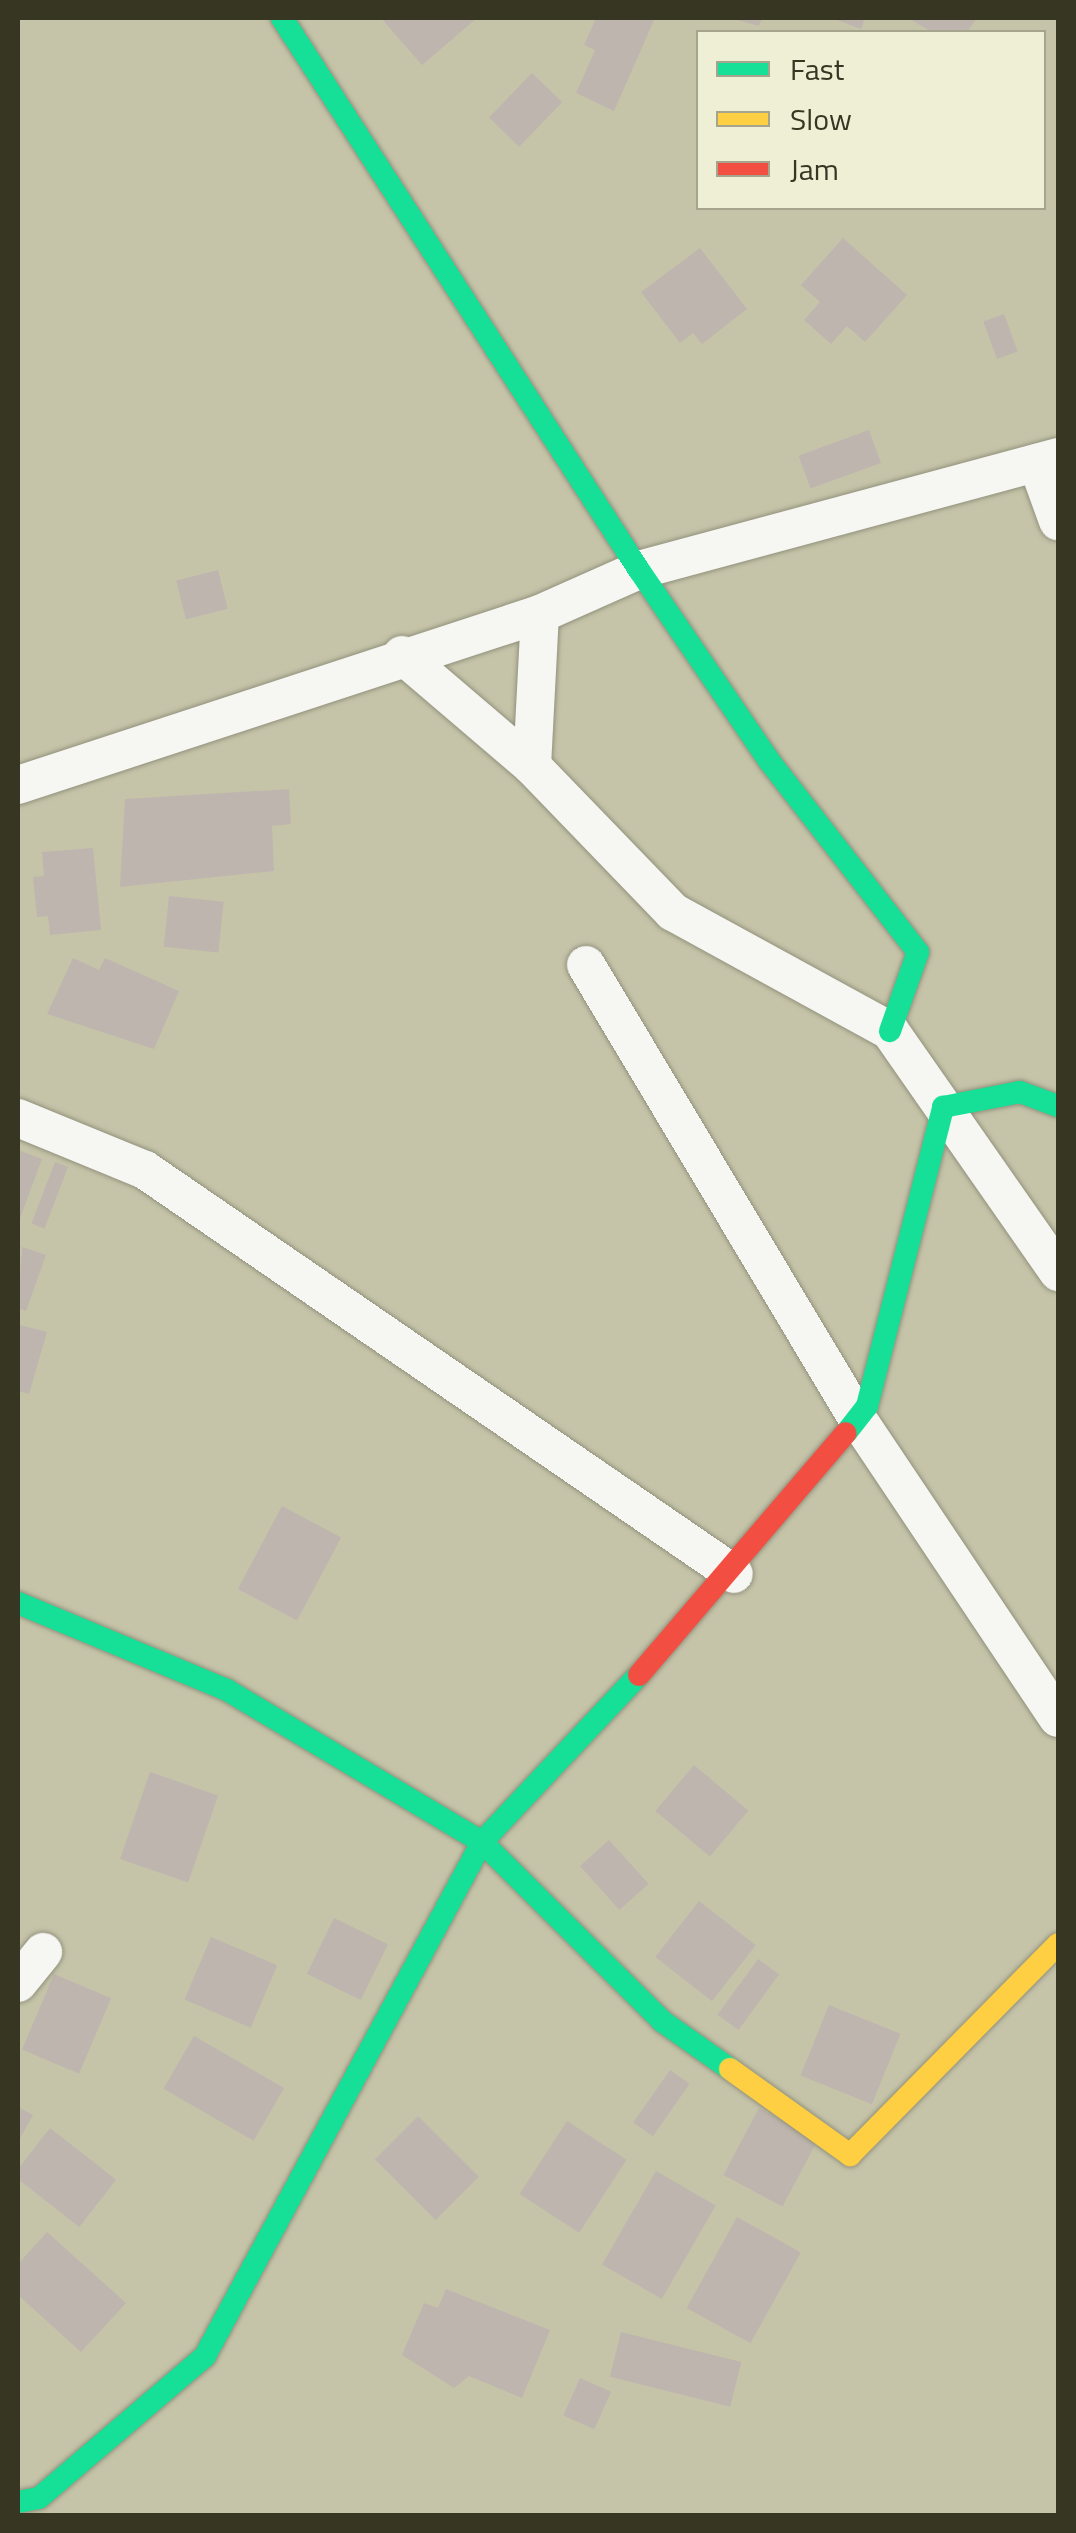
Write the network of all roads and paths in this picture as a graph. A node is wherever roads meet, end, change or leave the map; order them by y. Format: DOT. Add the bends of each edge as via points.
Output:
graph roads {
  1 [pos="282,18"];
  2 [pos="1048,460"];
  3 [pos="1058,521"];
  4 [pos="639,570"];
  5 [pos="540,614"];
  6 [pos="402,655"];
  7 [pos="532,766"];
  8 [pos="18,786"];
  9 [pos="586,964"];
  10 [pos="890,1032"];
  11 [pos="1058,1106"];
  12 [pos="943,1107"];
  13 [pos="18,1118"];
  14 [pos="1058,1272"];
  15 [pos="857,1418"];
  16 [pos="734,1574"];
  17 [pos="18,1603"];
  18 [pos="1058,1718"];
  19 [pos="482,1842"];
  20 [pos="1058,1944"];
  21 [pos="44,1952"];
  22 [pos="18,1983"];
  23 [pos="18,2502"];
  1 -- 4 [label="street"];
  2 -- 3 [label="street"];
  2 -- 4 [label="street"];
  4 -- 5 [label="street"];
  4 -- 10 [label="street" via="770,762 918,952"];
  5 -- 6 [label="street"];
  5 -- 7 [label="street"];
  6 -- 7 [label="street"];
  6 -- 8 [label="street"];
  7 -- 10 [label="street" via="674,912"];
  9 -- 15 [label="street"];
  10 -- 12 [label="street"];
  11 -- 12 [label="street" via="1020,1092"];
  12 -- 14 [label="street"];
  12 -- 15 [label="street"];
  13 -- 16 [label="street" via="145,1170"];
  15 -- 16 [label="street"];
  15 -- 18 [label="street"];
  16 -- 19 [label="street"];
  17 -- 19 [label="street" via="227,1690"];
  19 -- 20 [label="street" via="662,2021 850,2155"];
  19 -- 23 [label="street" via="205,2356 39,2498"];
  21 -- 22 [label="street"];
}
